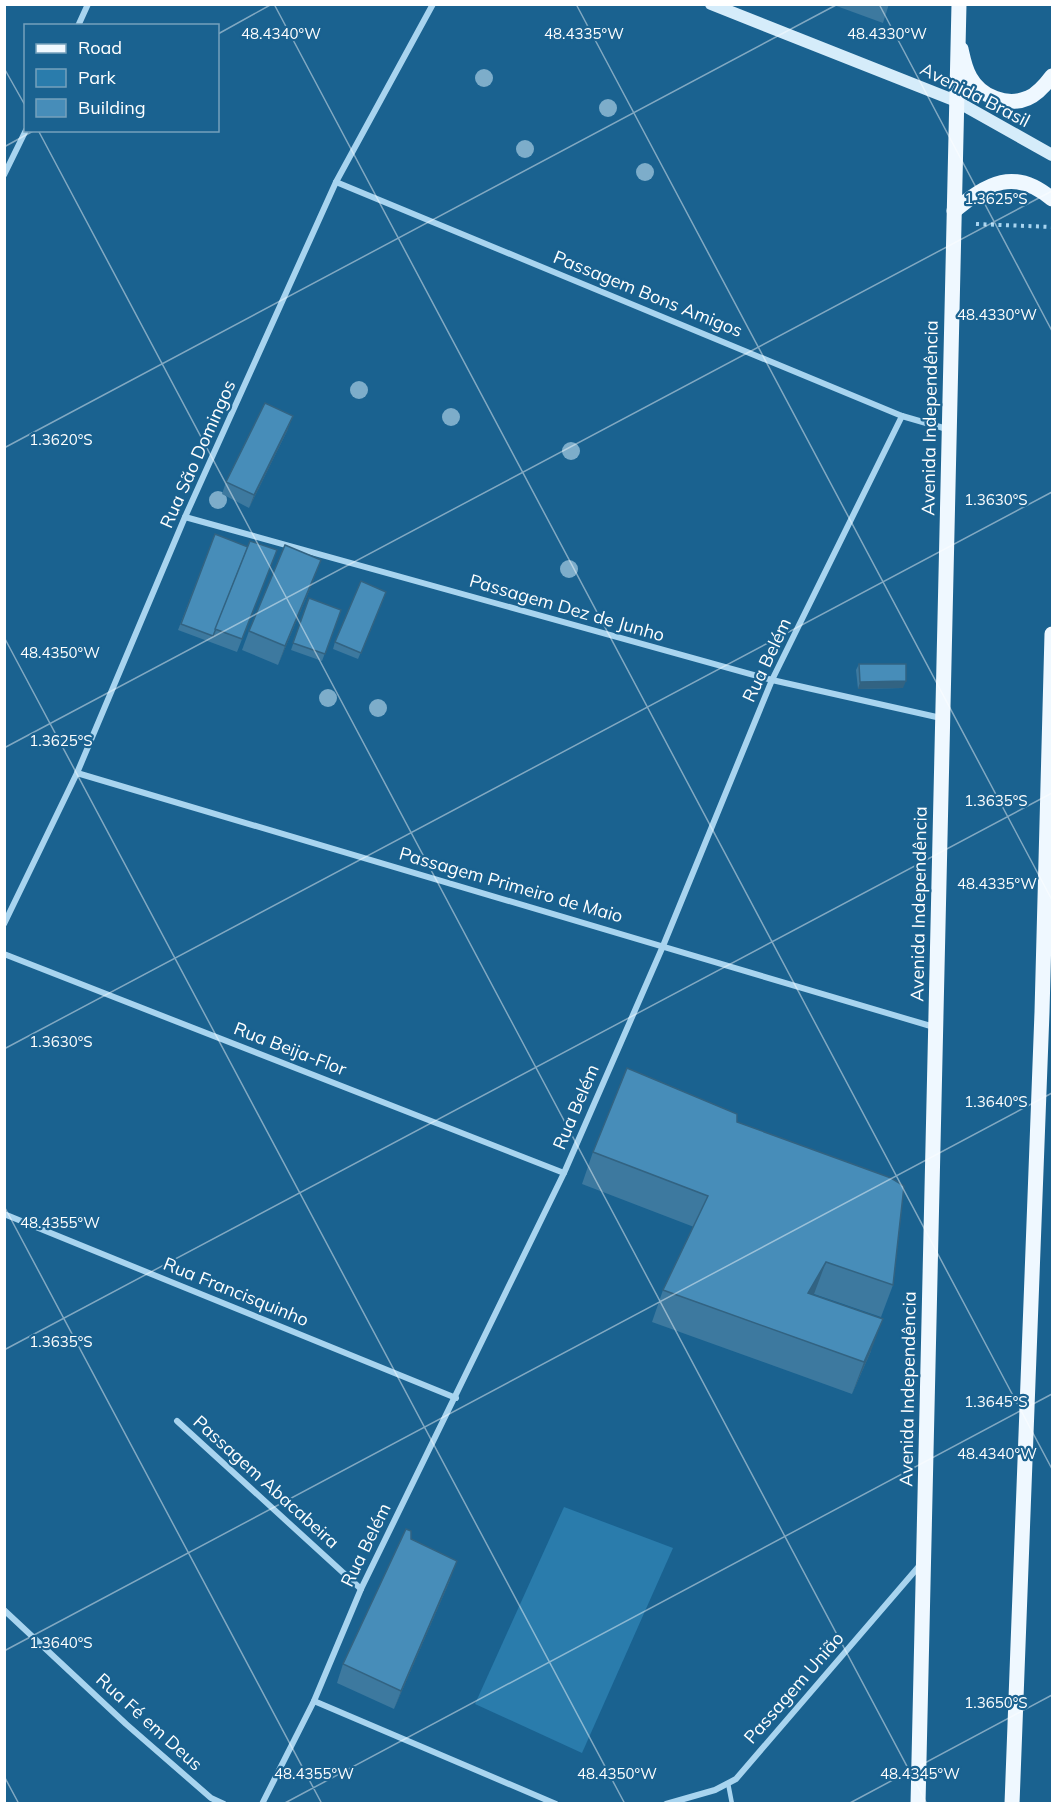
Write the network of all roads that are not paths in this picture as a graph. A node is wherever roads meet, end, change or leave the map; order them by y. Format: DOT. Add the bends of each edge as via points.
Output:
graph roads {
  1 [pos="88,4"];
  2 [pos="433,4"];
  3 [pos="711,4"];
  4 [pos="959,4"];
  5 [pos="79,24"];
  6 [pos="957,38"];
  7 [pos="1053,76"];
  8 [pos="956,101"];
  9 [pos="25,132"];
  10 [pos="1053,155"];
  11 [pos="4,175"];
  12 [pos="336,182"];
  13 [pos="1053,198"];
  14 [pos="954,217"];
  15 [pos="902,416"];
  16 [pos="950,430"];
  17 [pos="185,517"];
  18 [pos="1053,634"];
  19 [pos="772,680"];
  20 [pos="943,719"];
  21 [pos="77,773"];
  22 [pos="4,924"];
  23 [pos="663,946"];
  24 [pos="4,954"];
  25 [pos="1047,1013"];
  26 [pos="936,1028"];
  27 [pos="564,1173"];
  28 [pos="4,1214"];
  29 [pos="456,1398"];
  30 [pos="177,1421"];
  31 [pos="924,1560"];
  32 [pos="361,1589"];
  33 [pos="4,1610"];
  34 [pos="315,1701"];
  35 [pos="728,1783"];
  36 [pos="224,1803"];
  37 [pos="262,1803"];
  38 [pos="556,1803"];
  39 [pos="666,1803"];
  40 [pos="732,1803"];
  41 [pos="918,1803"];
  42 [pos="1012,1803"];
  1 -- 5 [label="street"];
  2 -- 12 [label="street, Rua São Domingos"];
  3 -- 8 [label="main road, Avenida Brasil"];
  4 -- 6 [label="main road, Avenida Independência"];
  6 -- 7 [label="main road" via="970,77 986,94 1007,102 1028,98"];
  6 -- 8 [label="main road, Avenida Independência"];
  8 -- 10 [label="main road, Avenida Brasil"];
  8 -- 14 [label="main road, Avenida Independência"];
  9 -- 11 [label="street"];
  12 -- 15 [label="street, Passagem Bons Amigos"];
  12 -- 17 [label="street, Rua São Domingos"];
  13 -- 14 [label="main road" via="1035,185 1021,181 996,183 977,192"];
  14 -- 16 [label="main road, Avenida Independência"];
  15 -- 16 [label="street, Passagem Bons Amigos"];
  15 -- 19 [label="street, Rua Belém"];
  16 -- 20 [label="main road, Avenida Independência"];
  17 -- 19 [label="street, Passagem Dez de Junho"];
  17 -- 21 [label="street, Rua São Domingos"];
  18 -- 25 [label="main road"];
  19 -- 20 [label="street, Passagem Dez de Junho"];
  19 -- 23 [label="street, Rua Belém"];
  20 -- 26 [label="main road, Avenida Independência"];
  21 -- 22 [label="street, Rua São Domingos"];
  21 -- 23 [label="street, Passagem Primeiro de Maio"];
  23 -- 26 [label="street, Passagem Primeiro de Maio"];
  23 -- 27 [label="street, Rua Belém"];
  24 -- 27 [label="street, Rua Beija-Flor"];
  25 -- 42 [label="main road"];
  26 -- 31 [label="main road, Avenida Independência"];
  27 -- 29 [label="street, Rua Belém"];
  28 -- 29 [label="street, Rua Francisquinho"];
  29 -- 32 [label="street, Rua Belém"];
  30 -- 32 [label="street, Passagem Abacabeira"];
  31 -- 35 [label="street, Passagem União" via="736,1779"];
  31 -- 41 [label="main road, Avenida Independência"];
  32 -- 34 [label="street, Rua Belém"];
  33 -- 36 [label="street, Rua Fé em Deus" via="126,1724 211,1798"];
  34 -- 37 [label="street, Rua Belém"];
  34 -- 38 [label="street"];
  35 -- 39 [label="street, Passagem União"];
  35 -- 40 [label="lane"];
}
